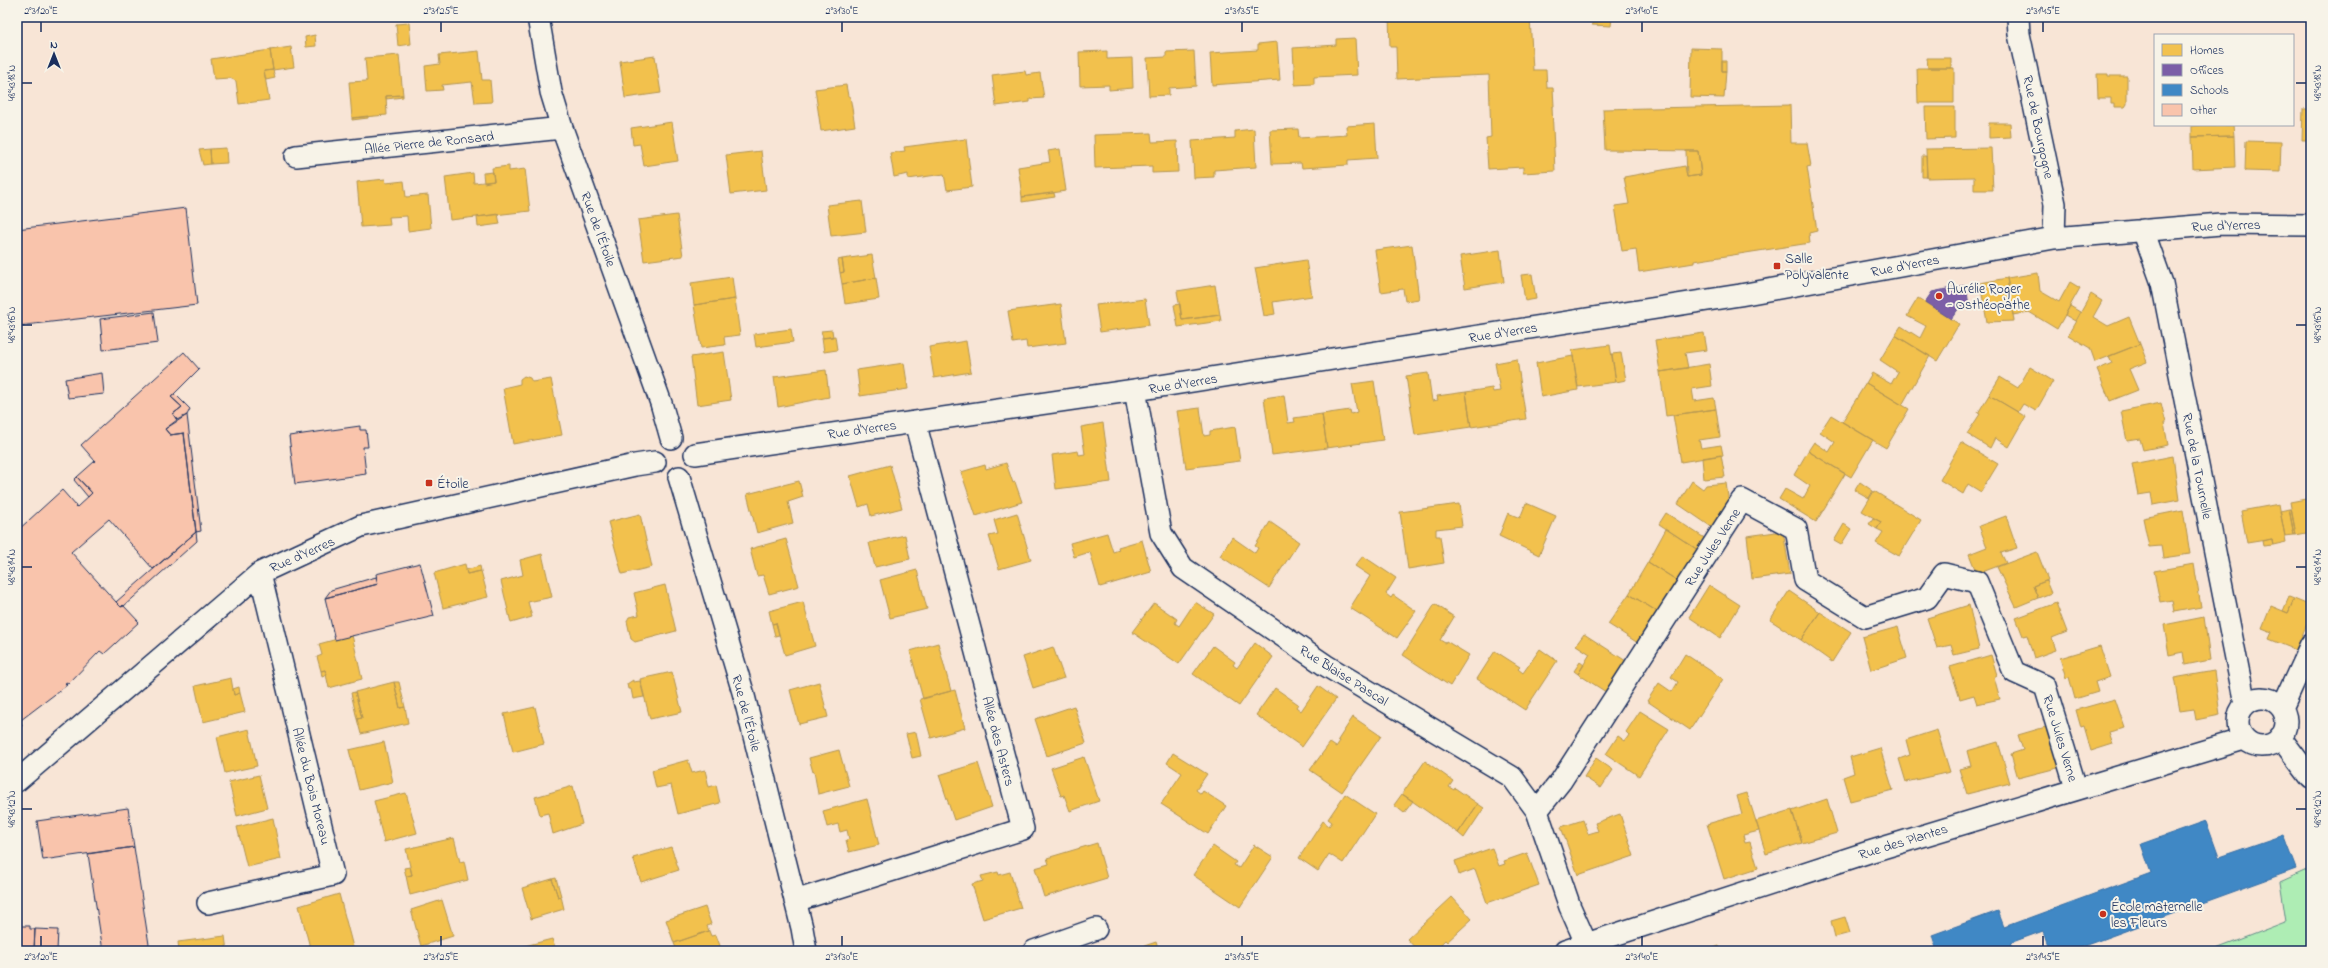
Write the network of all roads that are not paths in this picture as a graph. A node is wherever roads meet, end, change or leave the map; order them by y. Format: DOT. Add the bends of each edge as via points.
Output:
graph roads {
  1 [pos="538,17"];
  2 [pos="2018,17"];
  3 [pos="562,128"];
  4 [pos="296,156"];
  5 [pos="2311,225"];
  6 [pos="2143,230"];
  7 [pos="2054,238"];
  8 [pos="1135,390"];
  9 [pos="915,422"];
  10 [pos="671,438"];
  11 [pos="695,454"];
  12 [pos="655,462"];
  13 [pos="679,477"];
  14 [pos="260,573"];
  15 [pos="2311,644"];
  16 [pos="2245,704"];
  17 [pos="2282,708"];
  18 [pos="2280,737"];
  19 [pos="2244,739"];
  20 [pos="2311,778"];
  21 [pos="17,781"];
  22 [pos="2076,788"];
  23 [pos="1537,810"];
  24 [pos="795,901"];
  25 [pos="208,903"];
  26 [pos="1096,930"];
  27 [pos="1586,943"];
  28 [pos="1608,944"];
  29 [pos="806,951"];
  30 [pos="1034,951"];
  31 [pos="1565,951"];
  1 -- 3 [label="street, Rue de l'Étoile" via="551,92"];
  2 -- 7 [label="street, Rue de Bourgogne" via="2019,34 2055,204"];
  3 -- 4 [label="street, Allée Pierre de Ronsard"];
  3 -- 10 [label="street, Rue de l'Étoile" via="661,403"];
  5 -- 6 [label="street, Rue d'Yerres" via="2221,224"];
  6 -- 7 [label="street, Rue d'Yerres"];
  6 -- 16 [label="street, Rue de la Tournelle" via="2162,283"];
  7 -- 8 [label="street, Rue d'Yerres" via="1740,295"];
  8 -- 9 [label="street, Rue d'Yerres"];
  8 -- 23 [label="street, Rue Blaise Pascal" via="1161,533 1183,568 1325,665 1512,776"];
  9 -- 11 [label="street, Rue d'Yerres"];
  9 -- 24 [label="street, Allée des Asters" via="1023,829"];
  10 -- 11 [label="street" via="685,439 692,445"];
  10 -- 12 [label="street" via="659,443 655,452"];
  11 -- 13 [label="street" via="690,471"];
  12 -- 13 [label="street" via="664,475"];
  12 -- 14 [label="street, Rue d'Yerres" via="361,526"];
  13 -- 24 [label="street, Rue de l'Étoile" via="743,692"];
  14 -- 21 [label="street, Rue d'Yerres"];
  14 -- 25 [label="street, Allée du Bois Moreau" via="333,876"];
  15 -- 17 [label="street"];
  16 -- 17 [label="street" via="2252,699 2268,698"];
  16 -- 19 [label="street" via="2238,717 2240,732"];
  17 -- 18 [label="street" via="2286,726"];
  18 -- 19 [label="street" via="2274,743 2258,746"];
  18 -- 20 [label="street"];
  19 -- 22 [label="street, Rue des Plantes"];
  22 -- 23 [label="street, Rue Jules Verne" via="2045,686 2014,672 1977,582 1944,574 1926,598 1865,618 1805,580 1796,529 1742,500 1561,781"];
  22 -- 28 [label="street, Rue des Plantes"];
  23 -- 27 [label="street, Rue Blaise Pascal" via="1570,907"];
  24 -- 29 [label="street, Rue de l'Étoile"];
  26 -- 30 [label="street"];
  27 -- 28 [label="street, Rue des Plantes"];
  27 -- 31 [label="street, Rue des Plantes"];
}
